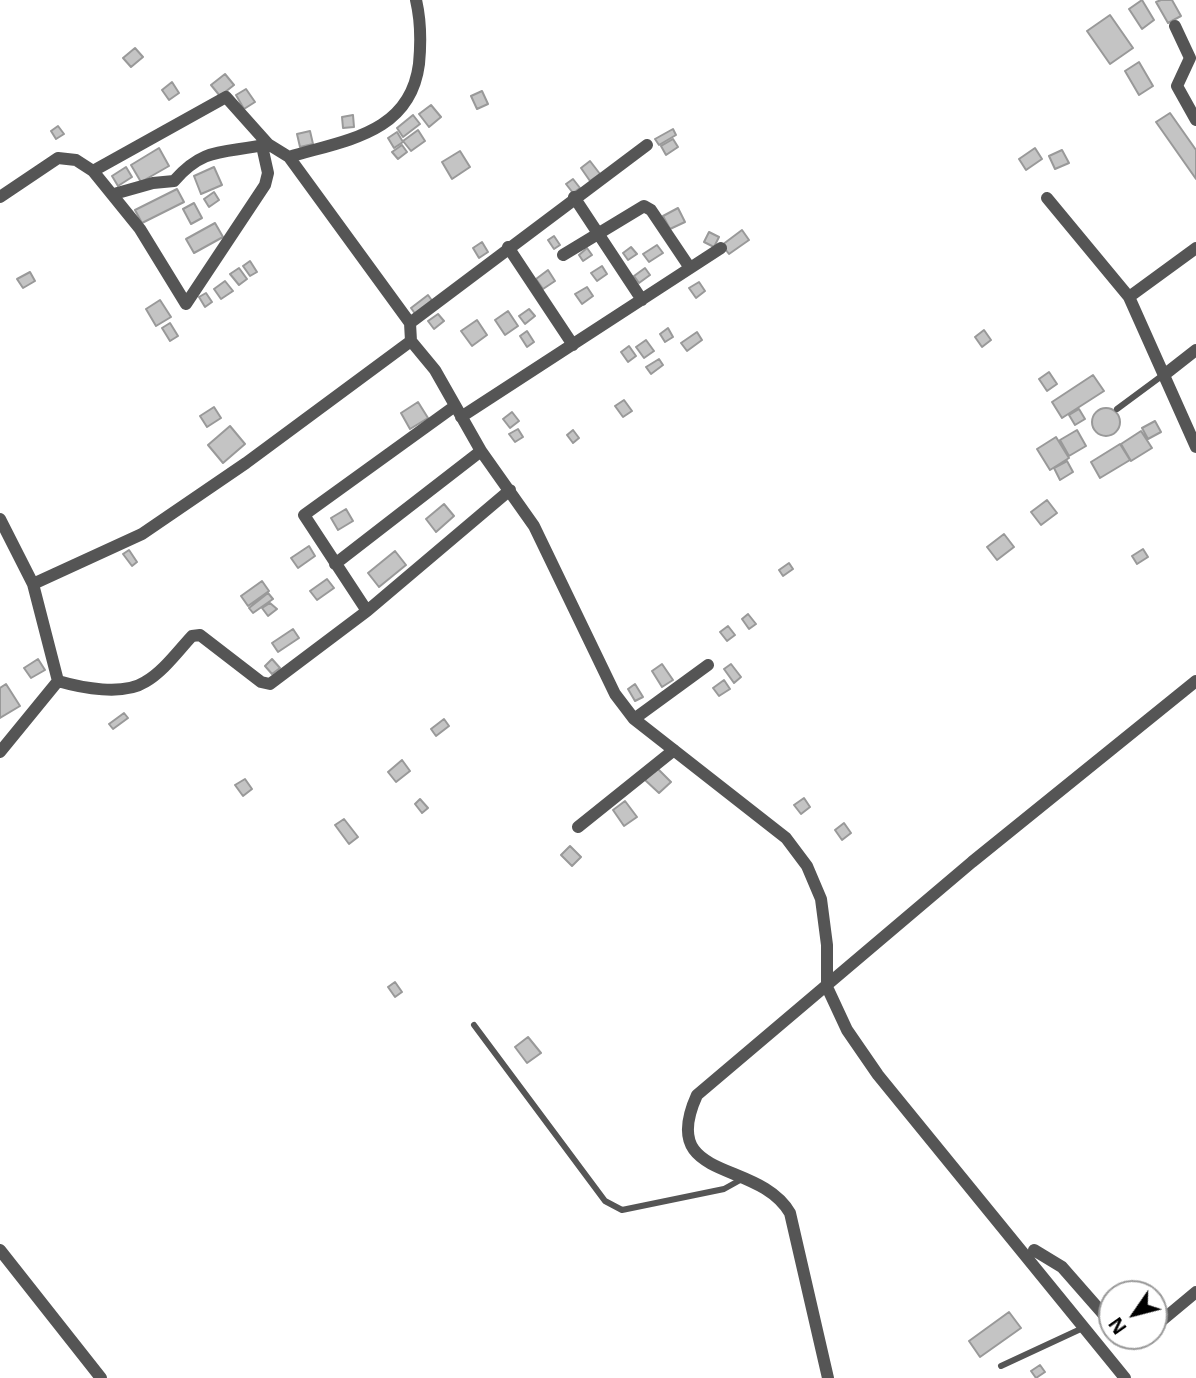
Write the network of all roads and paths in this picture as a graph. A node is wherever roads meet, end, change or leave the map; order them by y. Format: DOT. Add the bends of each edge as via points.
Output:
graph roads {
  1 [pos="416,0"];
  2 [pos="1175,26"];
  3 [pos="1196,120"];
  4 [pos="265,145"];
  5 [pos="647,145"];
  6 [pos="289,157"];
  7 [pos="93,171"];
  8 [pos="114,194"];
  9 [pos="0,197"];
  10 [pos="574,197"];
  11 [pos="1047,198"];
  12 [pos="598,234"];
  13 [pos="508,247"];
  14 [pos="722,248"];
  15 [pos="1196,248"];
  16 [pos="563,256"];
  17 [pos="690,268"];
  18 [pos="1129,297"];
  19 [pos="642,300"];
  20 [pos="410,323"];
  21 [pos="411,341"];
  22 [pos="573,345"];
  23 [pos="1196,350"];
  24 [pos="1164,375"];
  25 [pos="1117,409"];
  26 [pos="458,412"];
  27 [pos="1196,447"];
  28 [pos="481,451"];
  29 [pos="510,490"];
  30 [pos="0,519"];
  31 [pos="335,564"];
  32 [pos="33,584"];
  33 [pos="367,611"];
  34 [pos="708,665"];
  35 [pos="58,681"];
  36 [pos="1196,681"];
  37 [pos="634,719"];
  38 [pos="674,750"];
  39 [pos="0,752"];
  40 [pos="578,827"];
  41 [pos="827,987"];
  42 [pos="474,1025"];
  43 [pos="744,1178"];
  44 [pos="0,1250"];
  45 [pos="1034,1250"];
  46 [pos="1196,1292"];
  47 [pos="1098,1308"];
  48 [pos="1168,1315"];
  49 [pos="1085,1327"];
  50 [pos="1001,1366"];
  51 [pos="101,1378"];
  52 [pos="828,1378"];
  53 [pos="1125,1378"];
  1 -- 6 [label="street" via="421,47 406,104 376,129"];
  2 -- 3 [label="street" via="1190,58 1177,86"];
  4 -- 6 [label="street"];
  4 -- 7 [label="street" via="226,97"];
  4 -- 8 [label="street" via="205,155 174,181"];
  4 -- 8 [label="street" via="265,185 186,304"];
  5 -- 10 [label="street"];
  6 -- 20 [label="street"];
  7 -- 8 [label="street"];
  7 -- 9 [label="street" via="76,160 58,158"];
  10 -- 12 [label="street"];
  10 -- 13 [label="street"];
  11 -- 18 [label="street"];
  12 -- 16 [label="street"];
  12 -- 17 [label="street" via="649,207"];
  12 -- 19 [label="street"];
  13 -- 20 [label="street"];
  13 -- 22 [label="street"];
  14 -- 17 [label="street"];
  15 -- 18 [label="street"];
  17 -- 19 [label="street"];
  18 -- 24 [label="street"];
  19 -- 22 [label="street"];
  20 -- 21 [label="street"];
  21 -- 26 [label="street" via="435,370"];
  21 -- 32 [label="street" via="142,534"];
  22 -- 26 [label="street"];
  23 -- 24 [label="street"];
  24 -- 25 [label="lane"];
  24 -- 27 [label="street"];
  26 -- 28 [label="street"];
  26 -- 31 [label="street" via="304,515"];
  28 -- 29 [label="street"];
  28 -- 31 [label="street"];
  29 -- 33 [label="street"];
  29 -- 37 [label="street" via="555,566 615,694"];
  30 -- 32 [label="street"];
  31 -- 33 [label="street"];
  32 -- 35 [label="street"];
  33 -- 35 [label="street" via="270,684 261,682 200,635 192,636 138,685 88,689"];
  34 -- 37 [label="street"];
  35 -- 39 [label="street"];
  36 -- 41 [label="street" via="983,853"];
  37 -- 38 [label="street"];
  38 -- 40 [label="street"];
  38 -- 41 [label="street" via="786,838 807,866 821,899"];
  41 -- 43 [label="street" via="697,1095 687,1119 688,1142 703,1159"];
  41 -- 49 [label="street" via="847,1030 878,1074"];
  42 -- 43 [label="lane" via="605,1201 622,1210 724,1189"];
  43 -- 52 [label="street" via="775,1192 790,1213"];
  44 -- 51 [label="street"];
  45 -- 47 [label="street" via="1062,1267"];
  46 -- 48 [label="street"];
  49 -- 50 [label="lane"];
  49 -- 53 [label="street"];
}
